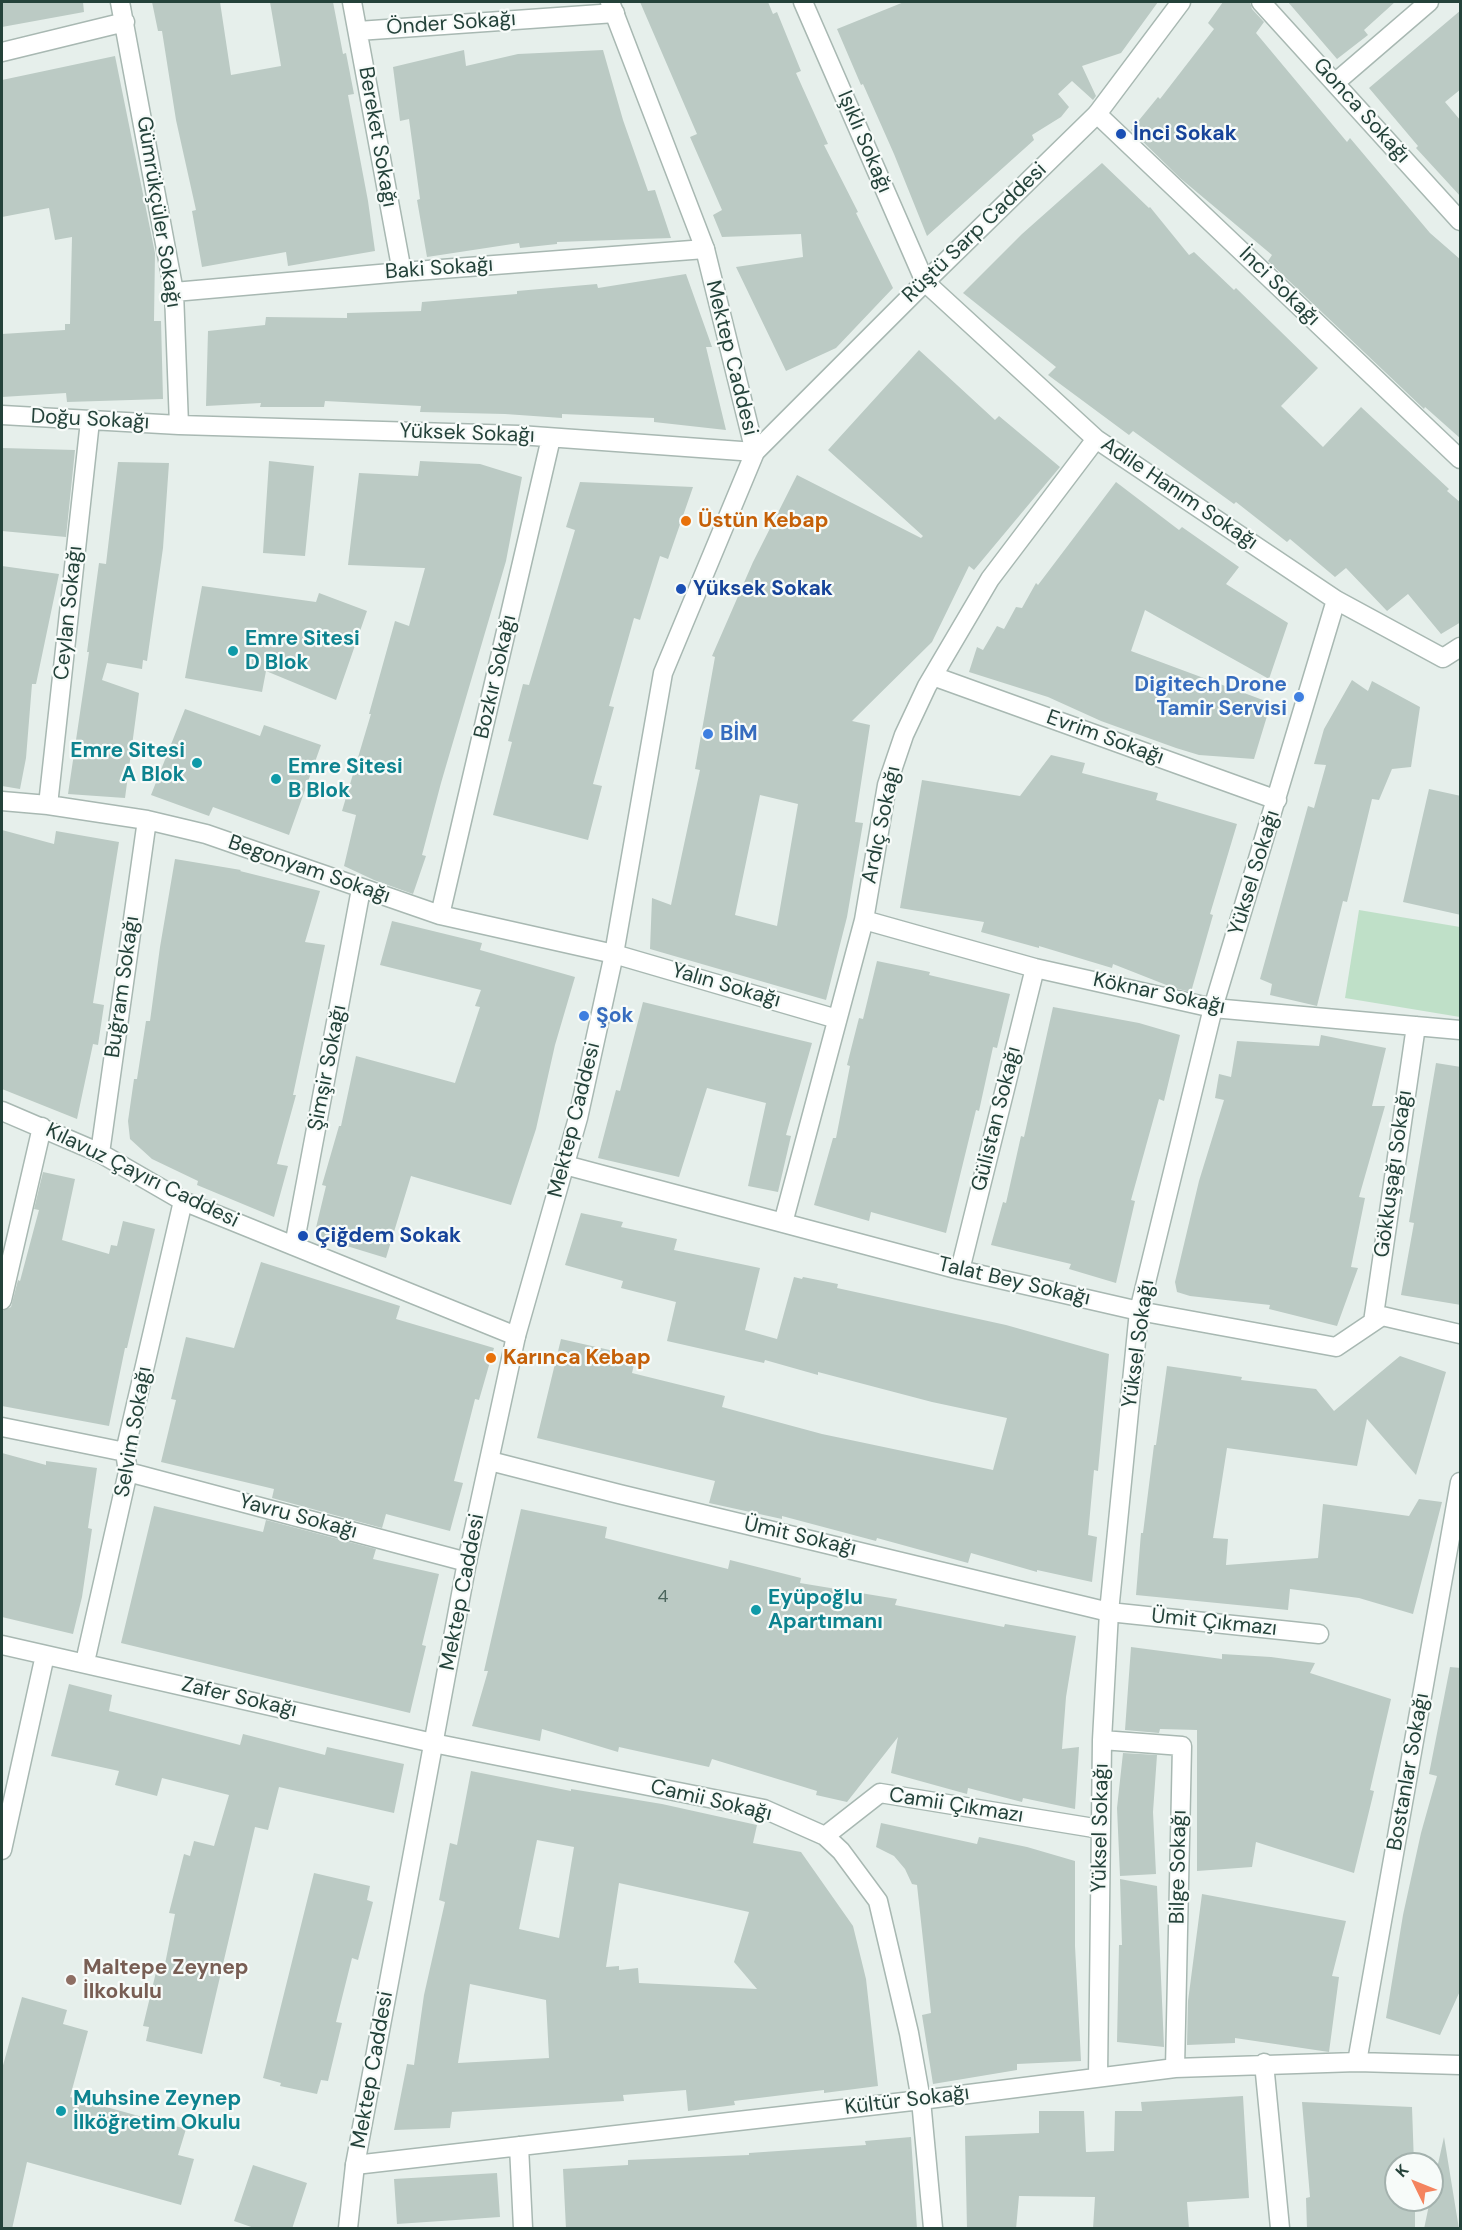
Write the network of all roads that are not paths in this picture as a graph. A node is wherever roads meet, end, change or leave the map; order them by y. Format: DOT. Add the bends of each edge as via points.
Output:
graph roads {
  1 [pos="120,2"];
  2 [pos="352,2"];
  3 [pos="803,2"];
  4 [pos="1180,2"];
  5 [pos="1261,2"];
  6 [pos="1429,2"];
  7 [pos="613,7"];
  8 [pos="125,22"];
  9 [pos="358,31"];
  10 [pos="2,52"];
  11 [pos="1336,82"];
  12 [pos="1097,114"];
  13 [pos="1458,214"];
  14 [pos="705,249"];
  15 [pos="402,272"];
  16 [pos="925,282"];
  17 [pos="174,292"];
  18 [pos="2,415"];
  19 [pos="90,421"];
  20 [pos="178,425"];
  21 [pos="551,438"];
  22 [pos="1096,439"];
  23 [pos="755,452"];
  24 [pos="1461,459"];
  25 [pos="1336,600"];
  26 [pos="1461,647"];
  27 [pos="933,676"];
  28 [pos="1277,800"];
  29 [pos="2,801"];
  30 [pos="48,806"];
  31 [pos="147,820"];
  32 [pos="361,889"];
  33 [pos="440,915"];
  34 [pos="864,920"];
  35 [pos="614,954"];
  36 [pos="1035,968"];
  37 [pos="1213,1008"];
  38 [pos="837,1019"];
  39 [pos="1416,1026"];
  40 [pos="1461,1030"];
  41 [pos="2,1111"];
  42 [pos="42,1126"];
  43 [pos="100,1153"];
  44 [pos="565,1165"];
  45 [pos="183,1201"];
  46 [pos="783,1223"];
  47 [pos="294,1246"];
  48 [pos="960,1270"];
  49 [pos="2,1300"];
  50 [pos="1139,1311"];
  51 [pos="1373,1322"];
  52 [pos="1461,1334"];
  53 [pos="516,1336"];
  54 [pos="2,1427"];
  55 [pos="125,1452"];
  56 [pos="490,1461"];
  57 [pos="128,1472"];
  58 [pos="1461,1482"];
  59 [pos="467,1562"];
  60 [pos="1109,1612"];
  61 [pos="1319,1634"];
  62 [pos="2,1645"];
  63 [pos="45,1655"];
  64 [pos="85,1662"];
  65 [pos="1102,1740"];
  66 [pos="433,1743"];
  67 [pos="5,1819"];
  68 [pos="1100,1829"];
  69 [pos="825,1836"];
  70 [pos="2,1850"];
  71 [pos="1357,2062"];
  72 [pos="1264,2063"];
  73 [pos="1461,2065"];
  74 [pos="1175,2068"];
  75 [pos="1098,2077"];
  76 [pos="921,2100"];
  77 [pos="519,2146"];
  78 [pos="355,2165"];
  79 [pos="348,2229"];
  80 [pos="523,2229"];
  81 [pos="933,2229"];
  82 [pos="1280,2229"];
  1 -- 8 [label="street, Gümrükçüler Sokağı"];
  2 -- 9 [label="street, Bereket Sokağı"];
  3 -- 16 [label="street, Işıklı Sokağı"];
  4 -- 12 [label="street, Rüştü Sarp Caddesi"];
  5 -- 11 [label="street, Gonca Sokağı"];
  6 -- 11 [label="street"];
  7 -- 9 [label="street, Önder Sokağı"];
  7 -- 14 [label="street, Mektep Caddesi"];
  8 -- 10 [label="street"];
  8 -- 17 [label="street, Gümrükçüler Sokağı"];
  9 -- 15 [label="street, Bereket Sokağı"];
  11 -- 13 [label="street, Gonca Sokağı"];
  12 -- 16 [label="street, Rüştü Sarp Caddesi"];
  12 -- 24 [label="street, İnci Sokağı"];
  14 -- 15 [label="street, Baki Sokağı"];
  14 -- 23 [label="street, Mektep Caddesi"];
  15 -- 17 [label="street, Baki Sokağı"];
  16 -- 22 [label="street, Adile Hanım Sokağı"];
  16 -- 23 [label="street, Rüştü Sarp Caddesi"];
  17 -- 20 [label="street, Gümrükçüler Sokağı"];
  18 -- 19 [label="street, Doğu Sokağı"];
  19 -- 20 [label="street, Doğu Sokağı"];
  19 -- 30 [label="street, Ceylan Sokağı"];
  20 -- 21 [label="street, Yüksek Sokağı"];
  21 -- 23 [label="street, Yüksek Sokağı"];
  21 -- 33 [label="street, Bozkır Sokağı"];
  22 -- 25 [label="street, Adile Hanım Sokağı"];
  22 -- 27 [label="street, Ardıç Sokağı" via="990,579"];
  23 -- 35 [label="street, Mektep Caddesi" via="663,673"];
  25 -- 26 [label="street, Adile Hanım Sokağı" via="1443,658"];
  25 -- 28 [label="street, Yüksel Sokağı"];
  27 -- 28 [label="street, Evrim Sokağı"];
  27 -- 34 [label="street, Ardıç Sokağı" via="904,735 887,785"];
  28 -- 37 [label="street, Yüksel Sokağı"];
  29 -- 30 [label="street, Begonyam Sokağı"];
  30 -- 31 [label="street, Begonyam Sokağı"];
  31 -- 32 [label="street, Begonyam Sokağı" via="206,834"];
  31 -- 43 [label="street, Buğram Sokağı"];
  32 -- 33 [label="street, Begonyam Sokağı"];
  32 -- 47 [label="street, Şimşir Sokağı"];
  33 -- 35 [label="street, Begonyam Sokağı"];
  34 -- 36 [label="street, Köknar Sokağı"];
  34 -- 38 [label="street, Ardıç Sokağı"];
  35 -- 38 [label="street, Yalın Sokağı"];
  35 -- 44 [label="street, Mektep Caddesi"];
  36 -- 37 [label="street, Köknar Sokağı"];
  36 -- 48 [label="street, Gülistan Sokağı"];
  37 -- 39 [label="street, Köknar Sokağı"];
  37 -- 50 [label="street, Yüksel Sokağı"];
  38 -- 46 [label="street, Ardıç Sokağı"];
  39 -- 40 [label="street, Köknar Sokağı"];
  39 -- 51 [label="street, Gökkuşağı Sokağı"];
  41 -- 42 [label="street, Kılavuz Çayırı Caddesi"];
  42 -- 43 [label="street, Kılavuz Çayırı Caddesi"];
  42 -- 49 [label="street"];
  43 -- 45 [label="street, Kılavuz Çayırı Caddesi"];
  44 -- 46 [label="street, Talat Bey Sokağı"];
  44 -- 53 [label="street, Mektep Caddesi"];
  45 -- 47 [label="street, Kılavuz Çayırı Caddesi"];
  45 -- 55 [label="street, Selvim Sokağı"];
  46 -- 48 [label="street, Talat Bey Sokağı"];
  47 -- 53 [label="street, Kılavuz Çayırı Caddesi"];
  48 -- 50 [label="street, Talat Bey Sokağı"];
  50 -- 51 [label="street, Talat Bey Sokağı" via="1336,1347"];
  50 -- 60 [label="street, Yüksel Sokağı"];
  51 -- 52 [label="street" via="1382,1316"];
  53 -- 56 [label="street, Mektep Caddesi"];
  54 -- 55 [label="street"];
  55 -- 57 [label="street, Selvim Sokağı"];
  56 -- 59 [label="street, Mektep Caddesi"];
  56 -- 60 [label="street, Ümit Sokağı"];
  57 -- 59 [label="street, Yavru Sokağı"];
  57 -- 64 [label="street, Selvim Sokağı"];
  58 -- 71 [label="street, Bostanlar Sokağı"];
  59 -- 66 [label="street, Mektep Caddesi"];
  60 -- 61 [label="street, Ümit Çıkmazı"];
  60 -- 65 [label="street, Yüksel Sokağı"];
  62 -- 63 [label="street, Zafer Sokağı"];
  63 -- 64 [label="street, Zafer Sokağı"];
  63 -- 67 [label="street"];
  64 -- 66 [label="street, Zafer Sokağı"];
  65 -- 68 [label="street, Yüksel Sokağı"];
  65 -- 74 [label="street, Bilge Sokağı" via="1182,1746"];
  66 -- 69 [label="street, Camii Sokağı" via="764,1809"];
  66 -- 78 [label="street, Mektep Caddesi"];
  67 -- 70 [label="street"];
  68 -- 69 [label="street, Camii Çıkmazı" via="880,1793"];
  68 -- 75 [label="street, Yüksel Sokağı"];
  69 -- 76 [label="street, Camii Sokağı" via="878,1901"];
  71 -- 72 [label="street, Kültür Sokağı"];
  71 -- 73 [label="street, Kültür Sokağı"];
  72 -- 74 [label="street, Kültür Sokağı"];
  72 -- 82 [label="street"];
  74 -- 75 [label="street, Kültür Sokağı"];
  75 -- 76 [label="street, Kültür Sokağı"];
  76 -- 77 [label="street, Kültür Sokağı"];
  76 -- 81 [label="street, Camii Sokağı"];
  77 -- 78 [label="street, Kültür Sokağı"];
  77 -- 80 [label="street"];
  78 -- 79 [label="street, Mektep Caddesi"];
}
